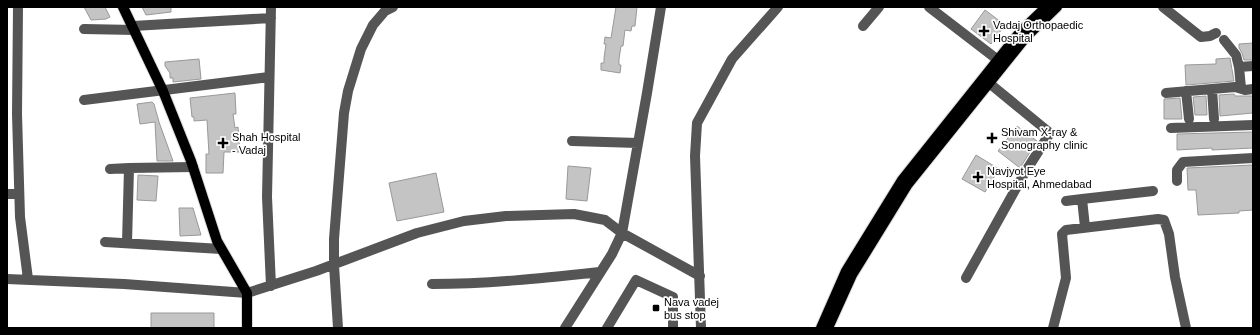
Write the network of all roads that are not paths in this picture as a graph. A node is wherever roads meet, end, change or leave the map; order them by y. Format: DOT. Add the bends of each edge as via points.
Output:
graph roads {
  1 [pos="18,7"];
  2 [pos="123,7"];
  3 [pos="271,7"];
  4 [pos="393,7"];
  5 [pos="661,7"];
  6 [pos="778,7"];
  7 [pos="879,7"];
  8 [pos="1046,7"];
  9 [pos="1057,7"];
  10 [pos="1164,7"];
  11 [pos="936,9"];
  12 [pos="271,18"];
  13 [pos="863,26"];
  14 [pos="134,28"];
  15 [pos="84,29"];
  16 [pos="998,60"];
  17 [pos="1253,66"];
  18 [pos="1239,67"];
  19 [pos="269,77"];
  20 [pos="989,82"];
  21 [pos="1241,88"];
  22 [pos="1212,89"];
  23 [pos="1253,89"];
  24 [pos="163,91"];
  25 [pos="1186,91"];
  26 [pos="1166,93"];
  27 [pos="84,100"];
  28 [pos="12,115"];
  29 [pos="1189,119"];
  30 [pos="1214,119"];
  31 [pos="1253,125"];
  32 [pos="1171,128"];
  33 [pos="572,141"];
  34 [pos="638,143"];
  35 [pos="1253,158"];
  36 [pos="193,167"];
  37 [pos="129,168"];
  38 [pos="110,169"];
  39 [pos="1177,181"];
  40 [pos="1153,190"];
  41 [pos="7,194"];
  42 [pos="20,194"];
  43 [pos="1082,199"];
  44 [pos="1066,201"];
  45 [pos="1085,227"];
  46 [pos="622,233"];
  47 [pos="105,242"];
  48 [pos="127,243"];
  49 [pos="221,249"];
  50 [pos="334,265"];
  51 [pos="600,272"];
  52 [pos="700,276"];
  53 [pos="966,278"];
  54 [pos="7,279"];
  55 [pos="28,280"];
  56 [pos="432,284"];
  57 [pos="271,286"];
  58 [pos="247,293"];
  59 [pos="247,328"];
  60 [pos="338,328"];
  61 [pos="565,328"];
  62 [pos="607,328"];
  63 [pos="673,328"];
  64 [pos="701,328"];
  65 [pos="820,328"];
  66 [pos="828,328"];
  67 [pos="1053,328"];
  68 [pos="1186,328"];
  1 -- 28 [label="street"];
  2 -- 14 [label="main road"];
  3 -- 12 [label="street"];
  4 -- 50 [label="street" via="385,11 373,25 361,49 348,91 340,160"];
  5 -- 34 [label="street"];
  6 -- 52 [label="street" via="732,59 697,123"];
  7 -- 13 [label="street"];
  8 -- 16 [label="main road" via="1020,32"];
  9 -- 20 [label="main road" via="1026,37"];
  10 -- 18 [label="street" via="1201,37 1220,37 1236,55"];
  11 -- 16 [label="street"];
  12 -- 14 [label="street"];
  12 -- 19 [label="street"];
  14 -- 15 [label="street"];
  14 -- 24 [label="main road"];
  16 -- 65 [label="main road" via="902,180 846,271"];
  17 -- 18 [label="street"];
  18 -- 21 [label="street"];
  19 -- 24 [label="street"];
  19 -- 57 [label="street" via="267,197"];
  20 -- 53 [label="street" via="1050,134 1024,174"];
  20 -- 66 [label="main road" via="908,184 852,275"];
  21 -- 22 [label="street"];
  21 -- 23 [label="street"];
  22 -- 25 [label="street"];
  22 -- 30 [label="street"];
  24 -- 27 [label="street"];
  24 -- 36 [label="main road"];
  25 -- 26 [label="street"];
  25 -- 29 [label="street"];
  28 -- 42 [label="street"];
  31 -- 32 [label="street"];
  33 -- 34 [label="street"];
  34 -- 46 [label="street"];
  35 -- 39 [label="street" via="1183,162 1177,170"];
  36 -- 37 [label="street"];
  36 -- 49 [label="main road" via="216,241"];
  37 -- 38 [label="street"];
  37 -- 48 [label="street"];
  40 -- 43 [label="street"];
  41 -- 42 [label="street"];
  42 -- 55 [label="street" via="20,217"];
  43 -- 44 [label="street"];
  43 -- 45 [label="street"];
  45 -- 67 [label="street" via="1066,230 1062,234 1066,278"];
  45 -- 68 [label="street" via="1164,220 1169,234"];
  46 -- 50 [label="street" via="605,220 574,214 506,216 464,221 417,233"];
  46 -- 51 [label="street"];
  46 -- 52 [label="street"];
  47 -- 48 [label="street"];
  48 -- 49 [label="street"];
  49 -- 58 [label="main road"];
  50 -- 57 [label="street"];
  50 -- 60 [label="street"];
  51 -- 56 [label="street" via="514,281"];
  51 -- 61 [label="street"];
  52 -- 64 [label="street"];
  54 -- 55 [label="street"];
  55 -- 58 [label="street"];
  57 -- 58 [label="street"];
  58 -- 59 [label="main road"];
  62 -- 63 [label="street" via="636,280 673,297"];
}
